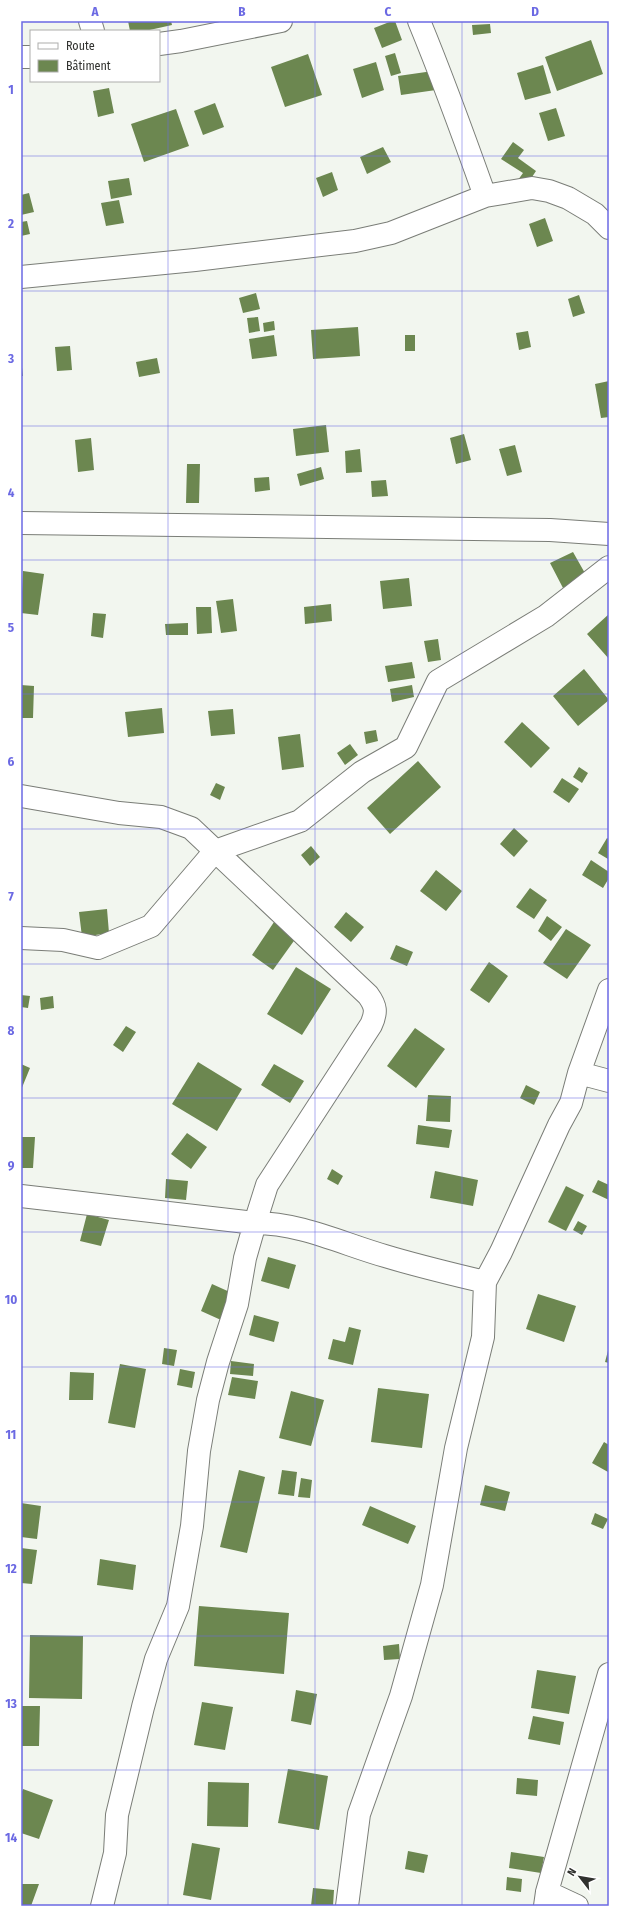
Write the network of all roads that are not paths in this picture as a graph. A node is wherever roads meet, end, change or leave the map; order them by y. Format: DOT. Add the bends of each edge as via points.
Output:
graph roads {
  1 [pos="281,21"];
  2 [pos="418,21"];
  3 [pos="160,44"];
  4 [pos="485,196"];
  5 [pos="609,228"];
  6 [pos="21,277"];
  7 [pos="21,523"];
  8 [pos="609,534"];
  9 [pos="609,567"];
  10 [pos="21,796"];
  11 [pos="215,851"];
  12 [pos="21,938"];
  13 [pos="609,990"];
  14 [pos="579,1073"];
  15 [pos="609,1081"];
  16 [pos="21,1196"];
  17 [pos="255,1223"];
  18 [pos="485,1282"];
  19 [pos="609,1674"];
  20 [pos="546,1899"];
  21 [pos="102,1906"];
  22 [pos="347,1906"];
  23 [pos="577,1906"];
  1 -- 3 [label="street"];
  2 -- 4 [label="street" via="450,95"];
  4 -- 5 [label="street" via="532,188 549,191 568,198 595,214"];
  4 -- 6 [label="street" via="390,233 355,241"];
  7 -- 8 [label="street" via="550,530"];
  9 -- 11 [label="street" via="546,616 438,681 406,747 362,772 300,821"];
  10 -- 11 [label="street" via="119,813 161,817 192,828"];
  11 -- 12 [label="street" via="151,926 98,948 64,940"];
  11 -- 17 [label="street" via="368,994 375,1005 376,1015 371,1025 267,1185"];
  13 -- 14 [label="street"];
  14 -- 15 [label="street"];
  14 -- 18 [label="street" via="571,1103"];
  16 -- 17 [label="street"];
  17 -- 18 [label="street" via="274,1223 385,1257"];
  17 -- 21 [label="street" via="245,1258 237,1304 208,1400 199,1451 192,1526 178,1606 156,1659 143,1707 117,1815 115,1853"];
  18 -- 22 [label="street" via="483,1337 456,1448 432,1585 401,1696 359,1814"];
  19 -- 20 [label="street"];
  20 -- 23 [label="street"];
}
